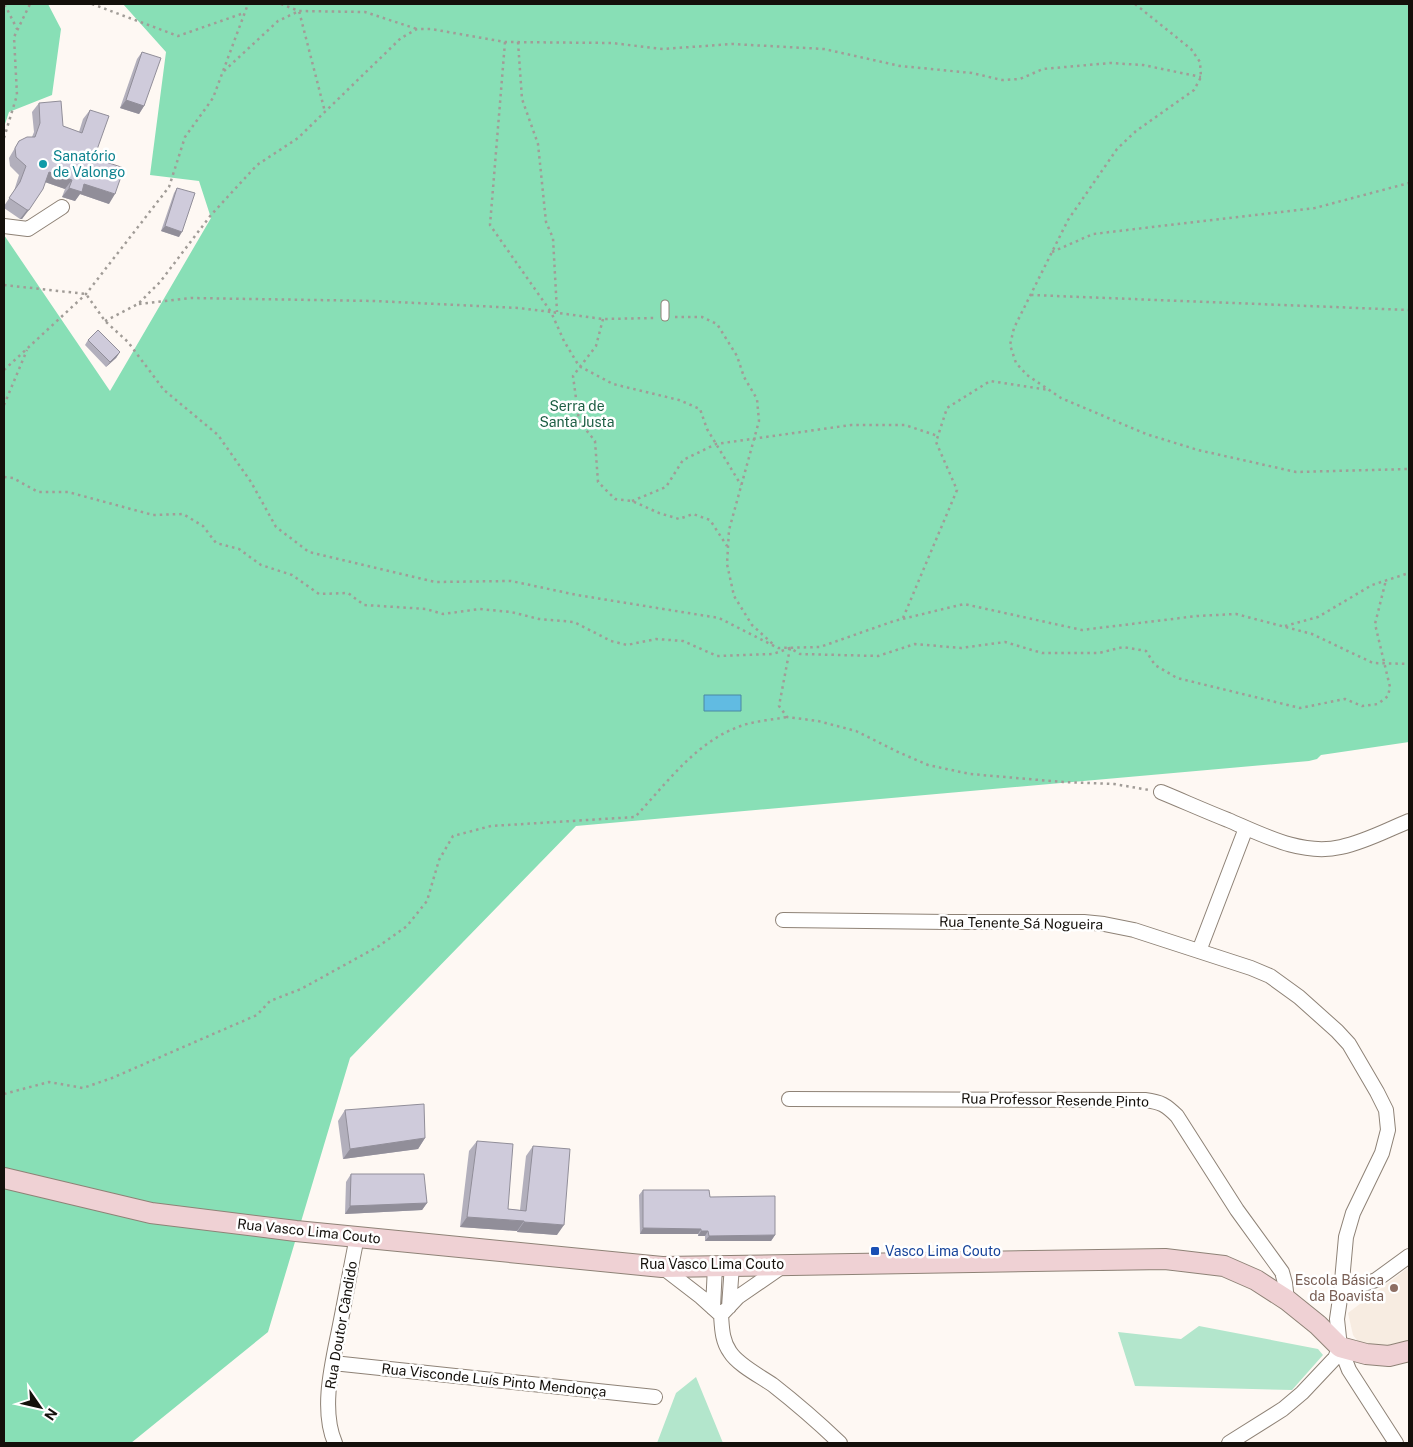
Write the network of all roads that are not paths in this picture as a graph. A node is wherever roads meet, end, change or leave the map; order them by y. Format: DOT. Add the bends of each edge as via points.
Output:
graph roads {
  1 [pos="62,207"];
  2 [pos="4,226"];
  3 [pos="665,304"];
  4 [pos="665,317"];
  5 [pos="1161,792"];
  6 [pos="1409,821"];
  7 [pos="1246,828"];
  8 [pos="783,920"];
  9 [pos="1199,951"];
  10 [pos="790,1099"];
  11 [pos="4,1178"];
  12 [pos="356,1237"];
  13 [pos="1269,1256"];
  14 [pos="1409,1256"];
  15 [pos="724,1265"];
  16 [pos="784,1265"];
  17 [pos="662,1266"];
  18 [pos="1256,1280"];
  19 [pos="1341,1292"];
  20 [pos="1287,1300"];
  21 [pos="721,1310"];
  22 [pos="1340,1347"];
  23 [pos="1409,1351"];
  24 [pos="333,1363"];
  25 [pos="655,1397"];
  26 [pos="335,1443"];
  27 [pos="840,1443"];
  28 [pos="1229,1443"];
  29 [pos="1396,1443"];
  1 -- 2 [label="street" via="28,229"];
  3 -- 4 [label="lane"];
  5 -- 7 [label="street"];
  6 -- 7 [label="street" via="1357,843 1322,849 1291,845"];
  7 -- 9 [label="street"];
  8 -- 9 [label="street, Rua Tenente Sá Nogueira" via="1084,922 1134,930"];
  9 -- 19 [label="street, Rua Tenente Sá Nogueira" via="1270,976 1299,997 1349,1044 1386,1110 1388,1130 1382,1153 1353,1213 1346,1237"];
  10 -- 13 [label="street, Rua Professor Resende Pinto" via="1158,1102 1168,1106 1177,1116"];
  11 -- 12 [label="street, Rua Vasco Lima Couto" via="151,1213"];
  12 -- 17 [label="street, Rua Vasco Lima Couto"];
  12 -- 24 [label="street, Rua Doutor Cândido"];
  13 -- 18 [label="street" via="1269,1267"];
  13 -- 20 [label="street, Rua Professor Resende Pinto" via="1282,1272"];
  14 -- 19 [label="street" via="1376,1280"];
  15 -- 16 [label="street, Rua Vasco Lima Couto"];
  15 -- 17 [label="street, Rua Vasco Lima Couto"];
  15 -- 21 [label="street"];
  16 -- 18 [label="street, Rua Vasco Lima Couto" via="1165,1259 1224,1266"];
  16 -- 21 [label="street"];
  17 -- 21 [label="street"];
  18 -- 20 [label="street, Rua Vasco Lima Couto"];
  19 -- 22 [label="street, Rua Tenente Sá Nogueira" via="1337,1319"];
  20 -- 22 [label="street, Rua Vasco Lima Couto"];
  21 -- 27 [label="street" via="723,1338 730,1354 772,1384"];
  22 -- 23 [label="street" via="1388,1356"];
  22 -- 28 [label="street" via="1336,1358 1283,1409"];
  22 -- 29 [label="street, Rua Tenente Sá Nogueira" via="1349,1370"];
  24 -- 25 [label="street, Rua Visconde Luís Pinto Mendonça"];
  24 -- 26 [label="street, Rua Doutor Cândido" via="329,1412"];
}
